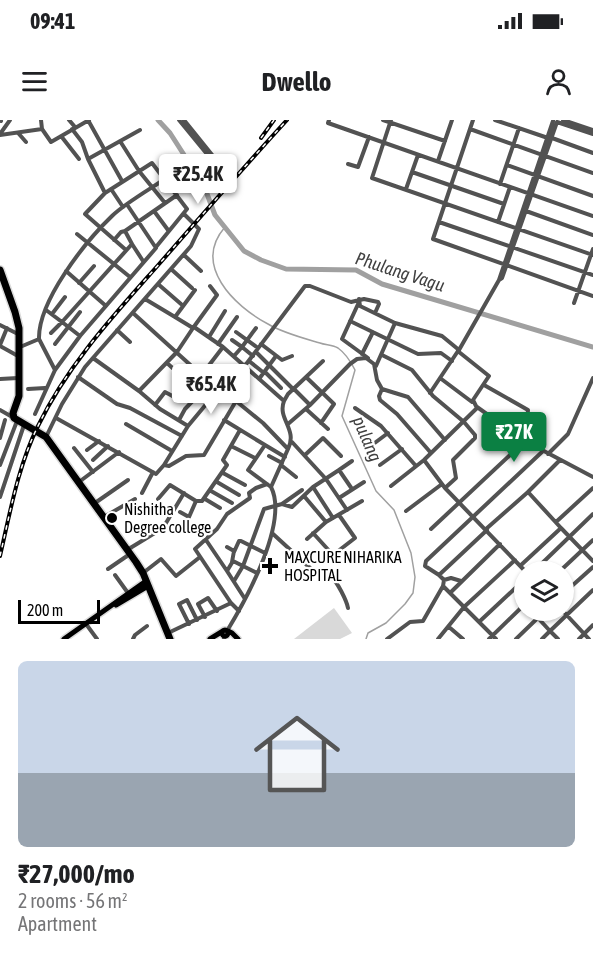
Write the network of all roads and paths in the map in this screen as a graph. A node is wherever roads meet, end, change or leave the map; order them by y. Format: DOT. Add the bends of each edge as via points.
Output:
graph roads {
  1 [pos="10,120"];
  2 [pos="41,120"];
  3 [pos="69,120"];
  4 [pos="87,120"];
  5 [pos="179,120"];
  6 [pos="184,120"];
  7 [pos="329,120"];
  8 [pos="383,120"];
  9 [pos="445,120"];
  10 [pos="473,120"];
  11 [pos="495,120"];
  12 [pos="391,121"];
  13 [pos="452,121"];
  14 [pos="557,121"];
  15 [pos="73,128"];
  16 [pos="519,128"];
  17 [pos="42,129"];
  18 [pos="470,129"];
  19 [pos="140,130"];
  20 [pos="593,132"];
  21 [pos="18,133"];
  22 [pos="0,134"];
  23 [pos="61,136"];
  24 [pos="369,137"];
  25 [pos="549,138"];
  26 [pos="120,141"];
  27 [pos="445,141"];
  28 [pos="26,142"];
  29 [pos="384,142"];
  30 [pos="513,145"];
  31 [pos="105,150"];
  32 [pos="593,153"];
  33 [pos="418,154"];
  34 [pos="543,156"];
  35 [pos="79,159"];
  36 [pos="88,159"];
  37 [pos="438,162"];
  38 [pos="348,164"];
  39 [pos="507,165"];
  40 [pos="457,168"];
  41 [pos="139,171"];
  42 [pos="412,172"];
  43 [pos="593,173"];
  44 [pos="537,176"];
  45 [pos="165,179"];
  46 [pos="122,181"];
  47 [pos="451,184"];
  48 [pos="500,184"];
  49 [pos="510,187"];
  50 [pos="151,188"];
  51 [pos="111,189"];
  52 [pos="406,189"];
  53 [pos="105,193"];
  54 [pos="530,194"];
  55 [pos="177,195"];
  56 [pos="593,196"];
  57 [pos="165,203"];
  58 [pos="444,203"];
  59 [pos="504,204"];
  60 [pos="125,206"];
  61 [pos="154,211"];
  62 [pos="526,211"];
  63 [pos="184,214"];
  64 [pos="593,216"];
  65 [pos="138,222"];
  66 [pos="439,222"];
  67 [pos="498,222"];
  68 [pos="100,229"];
  69 [pos="518,229"];
  70 [pos="168,230"];
  71 [pos="125,231"];
  72 [pos="77,234"];
  73 [pos="593,235"];
  74 [pos="114,240"];
  75 [pos="89,243"];
  76 [pos="132,244"];
  77 [pos="512,247"];
  78 [pos="156,248"];
  79 [pos="126,250"];
  80 [pos="592,253"];
  81 [pos="184,255"];
  82 [pos="144,261"];
  83 [pos="114,264"];
  84 [pos="506,265"];
  85 [pos="94,266"];
  86 [pos="171,269"];
  87 [pos="0,270"];
  88 [pos="66,271"];
  89 [pos="201,271"];
  90 [pos="585,272"];
  91 [pos="593,275"];
  92 [pos="130,277"];
  93 [pos="79,283"];
  94 [pos="158,284"];
  95 [pos="210,286"];
  96 [pos="88,291"];
  97 [pos="578,291"];
  98 [pos="593,296"];
  99 [pos="65,297"];
  100 [pos="145,299"];
  101 [pos="359,301"];
  102 [pos="574,303"];
  103 [pos="181,304"];
  104 [pos="106,306"];
  105 [pos="46,310"];
  106 [pos="225,310"];
  107 [pos="80,312"];
  108 [pos="133,313"];
  109 [pos="375,313"];
  110 [pos="52,315"];
  111 [pos="237,316"];
  112 [pos="175,317"];
  113 [pos="350,321"];
  114 [pos="62,322"];
  115 [pos="396,323"];
  116 [pos="0,325"];
  117 [pos="68,327"];
  118 [pos="7,328"];
  119 [pos="194,328"];
  120 [pos="256,328"];
  121 [pos="117,330"];
  122 [pos="236,332"];
  123 [pos="373,332"];
  124 [pos="51,333"];
  125 [pos="19,334"];
  126 [pos="80,336"];
  127 [pos="209,337"];
  128 [pos="39,339"];
  129 [pos="232,339"];
  130 [pos="247,340"];
  131 [pos="388,340"];
  132 [pos="130,342"];
  133 [pos="55,344"];
  134 [pos="0,346"];
  135 [pos="221,346"];
  136 [pos="19,347"];
  137 [pos="242,347"];
  138 [pos="257,350"];
  139 [pos="459,350"];
  140 [pos="177,352"];
  141 [pos="362,354"];
  142 [pos="382,355"];
  143 [pos="20,356"];
  144 [pos="276,356"];
  145 [pos="292,356"];
  146 [pos="234,357"];
  147 [pos="93,358"];
  148 [pos="368,359"];
  149 [pos="249,361"];
  150 [pos="323,361"];
  151 [pos="452,361"];
  152 [pos="167,363"];
  153 [pos="270,365"];
  154 [pos="244,366"];
  155 [pos="375,367"];
  156 [pos="55,370"];
  157 [pos="264,372"];
  158 [pos="78,377"];
  159 [pos="200,377"];
  160 [pos="306,377"];
  161 [pos="19,378"];
  162 [pos="259,378"];
  163 [pos="440,378"];
  164 [pos="593,378"];
  165 [pos="0,379"];
  166 [pos="188,382"];
  167 [pos="484,385"];
  168 [pos="45,388"];
  169 [pos="281,388"];
  170 [pos="382,388"];
  171 [pos="28,389"];
  172 [pos="293,389"];
  173 [pos="139,391"];
  174 [pos="217,392"];
  175 [pos="322,392"];
  176 [pos="430,393"];
  177 [pos="178,399"];
  178 [pos="236,401"];
  179 [pos="284,401"];
  180 [pos="472,402"];
  181 [pos="155,405"];
  182 [pos="308,407"];
  183 [pos="477,407"];
  184 [pos="355,408"];
  185 [pos="0,410"];
  186 [pos="35,414"];
  187 [pos="56,418"];
  188 [pos="14,420"];
  189 [pos="179,420"];
  190 [pos="224,420"];
  191 [pos="464,422"];
  192 [pos="321,423"];
  193 [pos="126,424"];
  194 [pos="288,424"];
  195 [pos="0,425"];
  196 [pos="188,426"];
  197 [pos="328,429"];
  198 [pos="240,430"];
  199 [pos="388,433"];
  200 [pos="43,436"];
  201 [pos="182,436"];
  202 [pos="0,438"];
  203 [pos="520,438"];
  204 [pos="445,440"];
  205 [pos="99,441"];
  206 [pos="525,441"];
  207 [pos="292,442"];
  208 [pos="265,445"];
  209 [pos="108,446"];
  210 [pos="231,446"];
  211 [pos="74,448"];
  212 [pos="368,448"];
  213 [pos="288,449"];
  214 [pos="402,449"];
  215 [pos="87,450"];
  216 [pos="172,451"];
  217 [pos="543,451"];
  218 [pos="119,452"];
  219 [pos="431,453"];
  220 [pos="549,454"];
  221 [pos="305,455"];
  222 [pos="269,456"];
  223 [pos="341,456"];
  224 [pos="285,457"];
  225 [pos="255,458"];
  226 [pos="93,460"];
  227 [pos="424,460"];
  228 [pos="560,460"];
  229 [pos="352,461"];
  230 [pos="282,464"];
  231 [pos="164,465"];
  232 [pos="380,465"];
  233 [pos="0,466"];
  234 [pos="416,466"];
  235 [pos="339,470"];
  236 [pos="8,471"];
  237 [pos="93,472"];
  238 [pos="153,472"];
  239 [pos="223,473"];
  240 [pos="297,477"];
  241 [pos="593,477"];
  242 [pos="326,479"];
  243 [pos="128,480"];
  244 [pos="79,482"];
  245 [pos="217,482"];
  246 [pos="364,482"];
  247 [pos="245,485"];
  248 [pos="269,485"];
  249 [pos="391,486"];
  250 [pos="444,486"];
  251 [pos="313,487"];
  252 [pos="593,488"];
  253 [pos="1,489"];
  254 [pos="352,489"];
  255 [pos="302,490"];
  256 [pos="211,491"];
  257 [pos="528,492"];
  258 [pos="142,493"];
  259 [pos="184,493"];
  260 [pos="239,495"];
  261 [pos="304,496"];
  262 [pos="0,497"];
  263 [pos="339,498"];
  264 [pos="135,499"];
  265 [pos="158,499"];
  266 [pos="205,499"];
  267 [pos="196,501"];
  268 [pos="362,501"];
  269 [pos="94,503"];
  270 [pos="231,503"];
  271 [pos="460,503"];
  272 [pos="276,504"];
  273 [pos="282,504"];
  274 [pos="220,508"];
  275 [pos="347,510"];
  276 [pos="406,511"];
  277 [pos="180,512"];
  278 [pos="593,514"];
  279 [pos="339,515"];
  280 [pos="473,516"];
  281 [pos="103,517"];
  282 [pos="333,518"];
  283 [pos="326,522"];
  284 [pos="556,522"];
  285 [pos="561,528"];
  286 [pos="432,529"];
  287 [pos="486,530"];
  288 [pos="313,533"];
  289 [pos="272,534"];
  290 [pos="569,536"];
  291 [pos="307,539"];
  292 [pos="206,540"];
  293 [pos="593,540"];
  294 [pos="500,544"];
  295 [pos="251,546"];
  296 [pos="227,547"];
  297 [pos="582,550"];
  298 [pos="234,552"];
  299 [pos="127,553"];
  300 [pos="265,554"];
  301 [pos="200,557"];
  302 [pos="515,560"];
  303 [pos="525,561"];
  304 [pos="543,561"];
  305 [pos="570,561"];
  306 [pos="593,561"];
  307 [pos="232,562"];
  308 [pos="243,566"];
  309 [pos="593,567"];
  310 [pos="108,569"];
  311 [pos="227,571"];
  312 [pos="143,573"];
  313 [pos="257,573"];
  314 [pos="115,575"];
  315 [pos="439,575"];
  316 [pos="444,580"];
  317 [pos="234,581"];
  318 [pos="461,581"];
  319 [pos="574,584"];
  320 [pos="145,585"];
  321 [pos="443,586"];
  322 [pos="514,589"];
  323 [pos="593,590"];
  324 [pos="128,592"];
  325 [pos="450,593"];
  326 [pos="245,599"];
  327 [pos="231,603"];
  328 [pos="348,608"];
  329 [pos="464,608"];
  330 [pos="574,609"];
  331 [pos="217,611"];
  332 [pos="239,611"];
  333 [pos="514,616"];
  334 [pos="205,617"];
  335 [pos="196,620"];
  336 [pos="535,621"];
  337 [pos="541,621"];
  338 [pos="562,621"];
  339 [pos="572,621"];
  340 [pos="478,622"];
  341 [pos="189,624"];
  342 [pos="87,625"];
  343 [pos="593,625"];
  344 [pos="147,626"];
  345 [pos="448,627"];
  346 [pos="550,632"];
  347 [pos="584,634"];
  348 [pos="226,635"];
  349 [pos="168,637"];
  350 [pos="493,638"];
  351 [pos="67,639"];
  352 [pos="97,639"];
  353 [pos="132,639"];
  354 [pos="210,639"];
  355 [pos="216,639"];
  356 [pos="238,639"];
  357 [pos="387,639"];
  358 [pos="438,639"];
  359 [pos="463,639"];
  360 [pos="516,639"];
  361 [pos="542,639"];
  362 [pos="558,639"];
  363 [pos="579,639"];
  364 [pos="589,639"];
  1 -- 22 [label="street"];
  2 -- 17 [label="street"];
  3 -- 15 [label="street"];
  4 -- 15 [label="street"];
  4 -- 31 [label="street"];
  5 -- 6 [label="street" via="212,159"];
  7 -- 24 [label="street" via="328,123"];
  8 -- 12 [label="street"];
  9 -- 13 [label="street"];
  10 -- 18 [label="street"];
  11 -- 16 [label="street"];
  12 -- 27 [label="street"];
  12 -- 29 [label="street"];
  13 -- 27 [label="street"];
  14 -- 20 [label="street"];
  14 -- 25 [label="street"];
  15 -- 23 [label="street"];
  15 -- 36 [label="street"];
  16 -- 25 [label="street"];
  16 -- 30 [label="street"];
  17 -- 21 [label="street"];
  17 -- 23 [label="street" via="51,142"];
  18 -- 30 [label="street"];
  18 -- 40 [label="street"];
  19 -- 26 [label="street"];
  21 -- 22 [label="street"];
  21 -- 28 [label="street"];
  23 -- 35 [label="street"];
  24 -- 29 [label="street"];
  24 -- 38 [label="street" via="358,167"];
  25 -- 32 [label="street"];
  25 -- 34 [label="street"];
  26 -- 31 [label="street"];
  26 -- 41 [label="street"];
  27 -- 37 [label="street"];
  29 -- 33 [label="street"];
  29 -- 52 [label="street" via="372,178"];
  30 -- 34 [label="street"];
  30 -- 39 [label="street"];
  31 -- 36 [label="street"];
  31 -- 46 [label="street"];
  33 -- 37 [label="street"];
  33 -- 42 [label="street"];
  34 -- 43 [label="street"];
  34 -- 44 [label="street"];
  36 -- 53 [label="street"];
  37 -- 40 [label="street"];
  39 -- 44 [label="street"];
  39 -- 48 [label="street"];
  40 -- 47 [label="street"];
  40 -- 48 [label="street"];
  41 -- 45 [label="street" via="152,162"];
  41 -- 46 [label="street"];
  41 -- 50 [label="street"];
  42 -- 47 [label="street"];
  42 -- 52 [label="street"];
  44 -- 54 [label="street"];
  44 -- 56 [label="street"];
  45 -- 50 [label="street"];
  45 -- 55 [label="street"];
  46 -- 51 [label="street"];
  47 -- 58 [label="street"];
  47 -- 59 [label="street"];
  48 -- 49 [label="street"];
  49 -- 54 [label="street"];
  49 -- 59 [label="street"];
  50 -- 57 [label="street"];
  50 -- 60 [label="street"];
  51 -- 53 [label="street"];
  51 -- 60 [label="street"];
  52 -- 58 [label="street"];
  53 -- 68 [label="street" via="85,214"];
  54 -- 62 [label="street"];
  54 -- 64 [label="street"];
  54 -- 69 [label="street"];
  55 -- 57 [label="street"];
  55 -- 63 [label="street" via="187,207"];
  57 -- 61 [label="street"];
  58 -- 66 [label="street"];
  58 -- 67 [label="street"];
  59 -- 67 [label="street"];
  60 -- 65 [label="street"];
  60 -- 68 [label="street"];
  61 -- 65 [label="street"];
  61 -- 70 [label="street"];
  62 -- 69 [label="street"];
  62 -- 73 [label="street"];
  63 -- 78 [label="street"];
  63 -- 81 [label="street" via="199,229"];
  65 -- 71 [label="street"];
  65 -- 78 [label="street"];
  66 -- 77 [label="street"];
  66 -- 84 [label="street" via="433,239"];
  67 -- 69 [label="street"];
  68 -- 74 [label="street"];
  68 -- 75 [label="street"];
  69 -- 77 [label="street"];
  69 -- 80 [label="street"];
  71 -- 74 [label="street"];
  71 -- 76 [label="street"];
  72 -- 75 [label="street"];
  74 -- 79 [label="street"];
  75 -- 83 [label="street"];
  75 -- 88 [label="street"];
  76 -- 79 [label="street"];
  76 -- 82 [label="street"];
  77 -- 84 [label="street"];
  77 -- 90 [label="street"];
  78 -- 82 [label="street"];
  79 -- 83 [label="street"];
  80 -- 90 [label="street"];
  81 -- 86 [label="street"];
  81 -- 89 [label="street"];
  82 -- 92 [label="street"];
  83 -- 92 [label="street"];
  83 -- 96 [label="street"];
  84 -- 97 [label="street"];
  84 -- 139 [label="street"];
  85 -- 93 [label="street"];
  86 -- 94 [label="street"];
  86 -- 112 [label="street" via="194,289"];
  87 -- 125 [label="highway"];
  88 -- 93 [label="street"];
  88 -- 105 [label="street"];
  90 -- 91 [label="street"];
  90 -- 97 [label="street"];
  92 -- 104 [label="street"];
  93 -- 96 [label="street"];
  94 -- 100 [label="street"];
  94 -- 103 [label="street"];
  95 -- 119 [label="street" via="218,295"];
  96 -- 104 [label="street"];
  96 -- 114 [label="street"];
  97 -- 98 [label="street"];
  97 -- 102 [label="street"];
  99 -- 110 [label="street"];
  100 -- 108 [label="street"];
  100 -- 112 [label="street"];
  101 -- 109 [label="street" via="360,306"];
  101 -- 109 [label="street" via="378,302"];
  101 -- 113 [label="street"];
  101 -- 138 [label="street" via="351,302 305,286"];
  104 -- 126 [label="street"];
  105 -- 110 [label="street"];
  105 -- 128 [label="street"];
  106 -- 127 [label="street"];
  107 -- 117 [label="street"];
  108 -- 121 [label="street"];
  108 -- 140 [label="street"];
  109 -- 115 [label="street"];
  110 -- 114 [label="street"];
  111 -- 135 [label="street"];
  112 -- 119 [label="street"];
  113 -- 123 [label="street"];
  113 -- 141 [label="street" via="342,339"];
  114 -- 117 [label="street"];
  114 -- 124 [label="street"];
  115 -- 131 [label="street"];
  115 -- 139 [label="street" via="442,336"];
  116 -- 118 [label="street"];
  117 -- 126 [label="street"];
  117 -- 133 [label="street"];
  118 -- 125 [label="street"];
  118 -- 134 [label="street"];
  119 -- 127 [label="street"];
  119 -- 140 [label="street"];
  120 -- 130 [label="street"];
  121 -- 132 [label="street"];
  121 -- 147 [label="street"];
  122 -- 130 [label="street"];
  123 -- 131 [label="street"];
  123 -- 141 [label="street"];
  125 -- 136 [label="highway"];
  126 -- 156 [label="street"];
  127 -- 135 [label="street"];
  128 -- 136 [label="street"];
  128 -- 156 [label="street"];
  129 -- 137 [label="street"];
  130 -- 137 [label="street"];
  130 -- 138 [label="street"];
  131 -- 142 [label="street"];
  131 -- 151 [label="street" via="418,354 441,353"];
  134 -- 143 [label="street"];
  135 -- 146 [label="street"];
  135 -- 159 [label="street"];
  136 -- 143 [label="highway"];
  137 -- 138 [label="street"];
  137 -- 146 [label="street"];
  138 -- 144 [label="street"];
  138 -- 149 [label="street"];
  138 -- 153 [label="street"];
  139 -- 151 [label="street"];
  139 -- 167 [label="street" via="488,375"];
  140 -- 152 [label="street"];
  140 -- 159 [label="street"];
  141 -- 148 [label="street"];
  142 -- 155 [label="street"];
  142 -- 176 [label="street" via="412,370"];
  143 -- 161 [label="highway"];
  144 -- 145 [label="street" via="282,360"];
  144 -- 153 [label="street"];
  146 -- 154 [label="street"];
  147 -- 158 [label="street"];
  147 -- 173 [label="street"];
  148 -- 155 [label="street"];
  148 -- 175 [label="street" via="352,363"];
  149 -- 154 [label="street"];
  149 -- 157 [label="street"];
  150 -- 160 [label="street"];
  151 -- 163 [label="street"];
  152 -- 166 [label="street"];
  152 -- 173 [label="street"];
  153 -- 157 [label="street"];
  153 -- 172 [label="street"];
  154 -- 162 [label="street"];
  154 -- 174 [label="street"];
  155 -- 170 [label="street"];
  156 -- 168 [label="street"];
  157 -- 162 [label="street"];
  157 -- 169 [label="street"];
  158 -- 187 [label="street"];
  158 -- 201 [label="street" via="117,404"];
  159 -- 174 [label="street"];
  160 -- 172 [label="street"];
  160 -- 175 [label="street"];
  161 -- 165 [label="street"];
  161 -- 188 [label="highway" via="20,396"];
  162 -- 179 [label="street"];
  163 -- 176 [label="street"];
  163 -- 180 [label="street"];
  164 -- 220 [label="street" via="568,434"];
  167 -- 180 [label="street"];
  167 -- 203 [label="street" via="528,410"];
  168 -- 171 [label="street"];
  168 -- 186 [label="street"];
  170 -- 204 [label="street" via="408,398"];
  170 -- 219 [label="street" via="380,400"];
  172 -- 179 [label="street"];
  172 -- 182 [label="street"];
  173 -- 181 [label="street"];
  174 -- 178 [label="street"];
  174 -- 189 [label="street" via="206,387"];
  174 -- 196 [label="street"];
  175 -- 182 [label="street"];
  175 -- 192 [label="street" via="334,405"];
  176 -- 191 [label="street"];
  177 -- 181 [label="street" via="165,392"];
  178 -- 190 [label="street"];
  178 -- 213 [label="street"];
  179 -- 194 [label="street" via="281,411"];
  180 -- 183 [label="street"];
  181 -- 189 [label="street"];
  182 -- 192 [label="street"];
  182 -- 194 [label="street"];
  183 -- 191 [label="street"];
  183 -- 203 [label="street"];
  184 -- 199 [label="street"];
  185 -- 188 [label="street"];
  187 -- 200 [label="street"];
  187 -- 205 [label="street"];
  188 -- 195 [label="street"];
  188 -- 200 [label="highway"];
  188 -- 202 [label="street"];
  188 -- 233 [label="street"];
  188 -- 236 [label="street"];
  189 -- 196 [label="street"];
  190 -- 198 [label="street"];
  190 -- 231 [label="street" via="204,455 186,456 168,467"];
  191 -- 204 [label="street"];
  191 -- 250 [label="street" via="475,437 453,460 456,478"];
  192 -- 197 [label="street"];
  193 -- 216 [label="street"];
  194 -- 207 [label="street"];
  196 -- 201 [label="street"];
  198 -- 208 [label="street"];
  198 -- 210 [label="street"];
  199 -- 212 [label="street"];
  199 -- 214 [label="street"];
  200 -- 244 [label="highway"];
  200 -- 299 [label="highway"];
  201 -- 216 [label="street"];
  203 -- 206 [label="street"];
  204 -- 219 [label="street"];
  205 -- 209 [label="street"];
  205 -- 215 [label="street"];
  206 -- 217 [label="street"];
  206 -- 271 [label="street"];
  207 -- 213 [label="street"];
  207 -- 221 [label="street"];
  208 -- 224 [label="street"];
  208 -- 225 [label="street"];
  209 -- 218 [label="street"];
  209 -- 226 [label="street"];
  210 -- 225 [label="street"];
  210 -- 239 [label="street" via="223,460 228,464"];
  211 -- 237 [label="street"];
  213 -- 224 [label="street"];
  214 -- 232 [label="street"];
  214 -- 234 [label="street"];
  216 -- 231 [label="street"];
  217 -- 220 [label="street"];
  217 -- 280 [label="street"];
  218 -- 237 [label="street"];
  218 -- 238 [label="street"];
  219 -- 227 [label="street"];
  220 -- 228 [label="street"];
  221 -- 223 [label="street" via="323,438"];
  221 -- 242 [label="street"];
  222 -- 230 [label="street"];
  224 -- 230 [label="street"];
  225 -- 248 [label="street" via="248,470"];
  227 -- 234 [label="street"];
  227 -- 250 [label="street"];
  228 -- 241 [label="street"];
  228 -- 257 [label="street"];
  229 -- 235 [label="street"];
  230 -- 240 [label="street"];
  230 -- 248 [label="street"];
  231 -- 238 [label="street" via="157,474"];
  233 -- 236 [label="street"];
  234 -- 249 [label="street"];
  235 -- 242 [label="street"];
  235 -- 254 [label="street"];
  236 -- 253 [label="street"];
  237 -- 244 [label="street"];
  238 -- 258 [label="street"];
  239 -- 245 [label="street"];
  239 -- 247 [label="street"];
  242 -- 251 [label="street"];
  242 -- 263 [label="street"];
  243 -- 269 [label="street"];
  244 -- 269 [label="highway"];
  245 -- 256 [label="street"];
  245 -- 260 [label="street"];
  246 -- 254 [label="street"];
  248 -- 272 [label="street"];
  248 -- 292 [label="street" via="253,489 250,498 227,514"];
  250 -- 271 [label="street"];
  250 -- 276 [label="street"];
  251 -- 261 [label="street"];
  251 -- 282 [label="street"];
  252 -- 284 [label="street"];
  253 -- 262 [label="street"];
  254 -- 263 [label="street"];
  255 -- 273 [label="street"];
  256 -- 266 [label="street"];
  256 -- 270 [label="street"];
  257 -- 284 [label="street"];
  257 -- 287 [label="street"];
  259 -- 265 [label="street" via="169,485"];
  259 -- 267 [label="street"];
  259 -- 299 [label="street" via="163,528"];
  261 -- 273 [label="street" via="292,507"];
  261 -- 283 [label="street"];
  263 -- 275 [label="street"];
  264 -- 281 [label="street"];
  266 -- 267 [label="street"];
  266 -- 274 [label="street"];
  267 -- 277 [label="street" via="189,517"];
  268 -- 275 [label="street"];
  269 -- 281 [label="highway"];
  271 -- 280 [label="street"];
  271 -- 286 [label="street"];
  272 -- 273 [label="street"];
  272 -- 289 [label="street"];
  272 -- 295 [label="street" via="262,512"];
  275 -- 279 [label="street"];
  278 -- 290 [label="street"];
  279 -- 282 [label="street"];
  279 -- 288 [label="street" via="355,538 333,555"];
  280 -- 287 [label="street"];
  280 -- 315 [label="street" via="426,561 426,566"];
  281 -- 299 [label="highway"];
  282 -- 283 [label="street"];
  283 -- 288 [label="street"];
  284 -- 285 [label="street"];
  285 -- 290 [label="street"];
  285 -- 303 [label="street"];
  287 -- 294 [label="street"];
  287 -- 315 [label="street"];
  288 -- 291 [label="street"];
  289 -- 300 [label="street"];
  289 -- 328 [label="street" via="321,578 333,580"];
  290 -- 297 [label="street"];
  290 -- 304 [label="street"];
  292 -- 301 [label="street" via="195,549"];
  292 -- 311 [label="street"];
  293 -- 297 [label="street"];
  294 -- 302 [label="street"];
  294 -- 318 [label="street"];
  295 -- 298 [label="street" via="239,541"];
  295 -- 300 [label="street"];
  295 -- 308 [label="street"];
  296 -- 298 [label="street"];
  297 -- 305 [label="street"];
  297 -- 306 [label="street"];
  298 -- 307 [label="street"];
  299 -- 310 [label="street"];
  299 -- 312 [label="highway"];
  299 -- 320 [label="highway"];
  300 -- 313 [label="street"];
  301 -- 312 [label="street" via="176,576 161,559"];
  301 -- 327 [label="street"];
  302 -- 329 [label="street"];
  307 -- 308 [label="street"];
  307 -- 311 [label="street"];
  308 -- 313 [label="street"];
  308 -- 317 [label="street"];
  309 -- 319 [label="street"];
  311 -- 317 [label="street"];
  312 -- 320 [label="highway"];
  313 -- 326 [label="street"];
  314 -- 324 [label="street"];
  315 -- 316 [label="street"];
  316 -- 318 [label="street"];
  316 -- 321 [label="street"];
  317 -- 326 [label="street"];
  318 -- 325 [label="street"];
  320 -- 324 [label="main road"];
  320 -- 342 [label="main road"];
  320 -- 349 [label="highway"];
  321 -- 325 [label="street"];
  321 -- 357 [label="street" via="423,621 410,622"];
  322 -- 340 [label="street"];
  323 -- 330 [label="street"];
  324 -- 342 [label="main road"];
  325 -- 329 [label="street"];
  326 -- 332 [label="street"];
  327 -- 331 [label="street"];
  327 -- 332 [label="street"];
  329 -- 340 [label="street"];
  329 -- 345 [label="street"];
  331 -- 334 [label="street"];
  331 -- 334 [label="street" via="208,598 198,604"];
  332 -- 348 [label="street"];
  333 -- 350 [label="street"];
  334 -- 335 [label="street"];
  335 -- 341 [label="street"];
  335 -- 341 [label="street" via="188,600 179,604"];
  336 -- 360 [label="street"];
  337 -- 346 [label="street"];
  338 -- 346 [label="street"];
  339 -- 347 [label="street"];
  340 -- 350 [label="street"];
  341 -- 349 [label="street"];
  342 -- 351 [label="main road"];
  342 -- 352 [label="street"];
  343 -- 347 [label="street"];
  344 -- 353 [label="street"];
  345 -- 358 [label="street"];
  345 -- 359 [label="street"];
  346 -- 361 [label="street"];
  346 -- 362 [label="street"];
  347 -- 363 [label="street"];
  347 -- 364 [label="street"];
  348 -- 354 [label="main road"];
  348 -- 355 [label="main road"];
  348 -- 356 [label="main road" via="232,633"];
}
